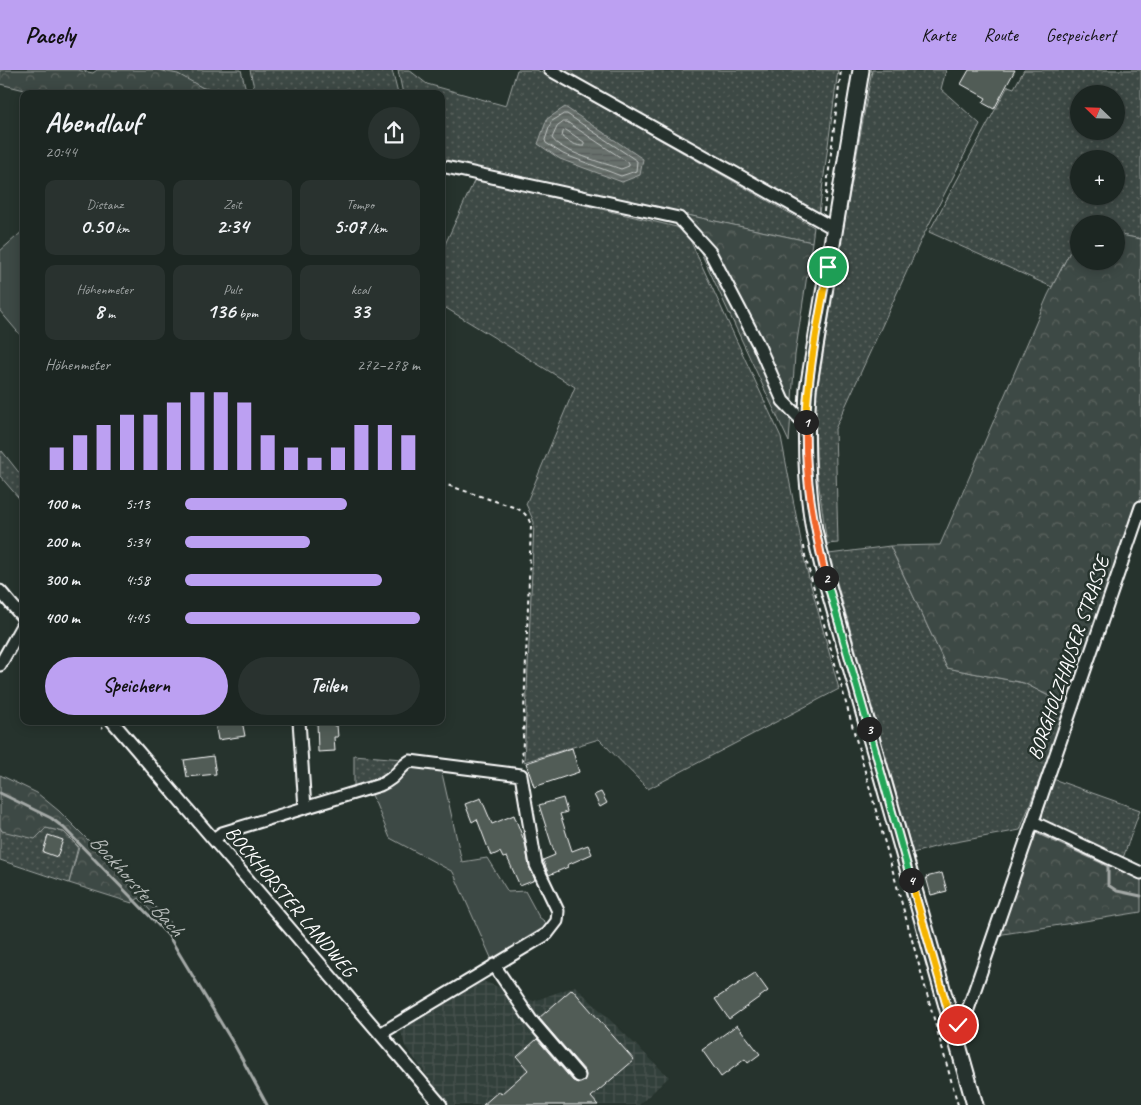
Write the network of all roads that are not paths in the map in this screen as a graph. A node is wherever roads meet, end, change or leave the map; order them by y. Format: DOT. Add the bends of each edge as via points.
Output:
graph roads {
  1 [pos="550,70"];
  2 [pos="861,70"];
  3 [pos="445,167"];
  4 [pos="828,226"];
  5 [pos="806,425"];
  6 [pos="1141,507"];
  7 [pos="0,591"];
  8 [pos="20,616"];
  9 [pos="20,628"];
  10 [pos="0,666"];
  11 [pos="115,725"];
  12 [pos="299,725"];
  13 [pos="305,808"];
  14 [pos="1033,822"];
  15 [pos="214,839"];
  16 [pos="1141,873"];
  17 [pos="494,965"];
  18 [pos="953,1028"];
  19 [pos="380,1034"];
  20 [pos="579,1076"];
  21 [pos="441,1105"];
  22 [pos="975,1105"];
  1 -- 4 [label="street"];
  2 -- 4 [label="main road"];
  3 -- 5 [label="street" via="679,218 710,252 758,344 783,401"];
  4 -- 5 [label="main road"];
  5 -- 18 [label="main road" via="814,529"];
  6 -- 14 [label="street, BORGHOLZHAUSER STRASSE"];
  7 -- 8 [label="street"];
  9 -- 10 [label="street"];
  11 -- 15 [label="street, BOCKHORSTER LANDWEG"];
  12 -- 13 [label="street"];
  13 -- 15 [label="street"];
  13 -- 17 [label="street" via="391,781 410,761 521,775 536,864 558,916 546,934"];
  14 -- 16 [label="street"];
  14 -- 18 [label="street, BORGHOLZHAUSER STRASSE" via="964,1021"];
  15 -- 19 [label="street, BOCKHORSTER LANDWEG"];
  17 -- 19 [label="street"];
  17 -- 20 [label="street" via="531,1020"];
  18 -- 22 [label="main road"];
  19 -- 21 [label="street, BOCKHORSTER LANDWEG"];
}
